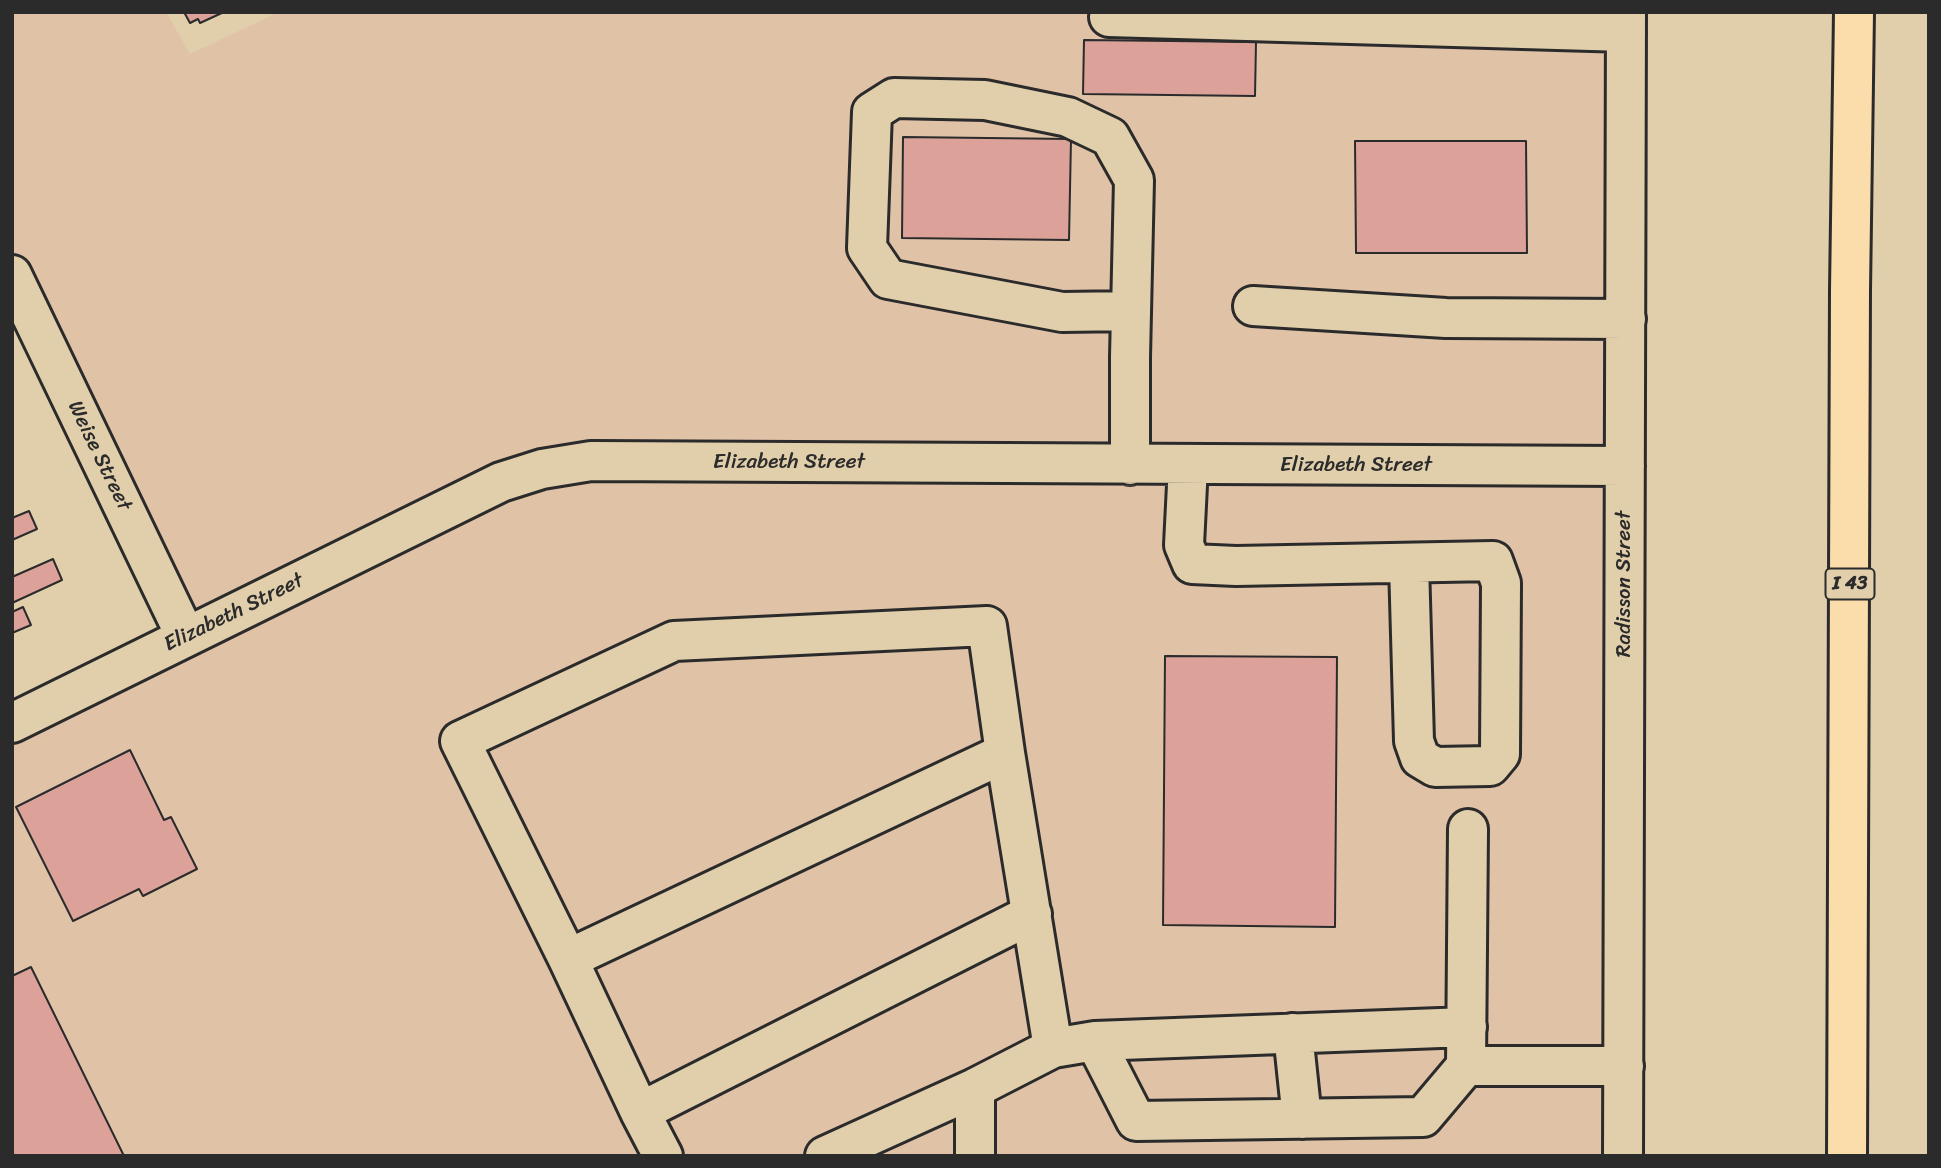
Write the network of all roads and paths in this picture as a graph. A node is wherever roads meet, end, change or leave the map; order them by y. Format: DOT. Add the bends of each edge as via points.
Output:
graph roads {
  1 [pos="1854,12"];
  2 [pos="1109,16"];
  3 [pos="1626,22"];
  4 [pos="12,275"];
  5 [pos="1253,306"];
  6 [pos="1130,311"];
  7 [pos="1626,319"];
  8 [pos="1130,465"];
  9 [pos="1188,466"];
  10 [pos="1625,466"];
  11 [pos="1409,564"];
  12 [pos="186,637"];
  13 [pos="12,723"];
  14 [pos="1005,753"];
  15 [pos="1468,829"];
  16 [pos="1032,914"];
  17 [pos="569,959"];
  18 [pos="1467,1027"];
  19 [pos="1293,1034"];
  20 [pos="1095,1041"];
  21 [pos="1053,1048"];
  22 [pos="1466,1066"];
  23 [pos="1624,1066"];
  24 [pos="975,1088"];
  25 [pos="639,1112"];
  26 [pos="1302,1119"];
  27 [pos="663,1156"];
  28 [pos="825,1156"];
  29 [pos="975,1156"];
  30 [pos="1623,1156"];
  31 [pos="1847,1156"];
  1 -- 31 [label="highway, I 43"];
  2 -- 3 [label="street"];
  3 -- 7 [label="street, Radisson Street"];
  4 -- 12 [label="street, Weise Street"];
  5 -- 7 [label="street" via="1446,318"];
  6 -- 6 [label="street" via="1134,180 1110,137 1068,117 985,100 894,98 872,112 867,248 888,279 1062,312"];
  6 -- 8 [label="street"];
  7 -- 10 [label="street, Radisson Street"];
  8 -- 9 [label="street, Elizabeth Street"];
  8 -- 12 [label="street, Elizabeth Street" via="591,461 542,469 501,482"];
  9 -- 10 [label="street, Elizabeth Street"];
  9 -- 11 [label="street" via="1184,545 1192,564"];
  10 -- 23 [label="street, Radisson Street"];
  11 -- 11 [label="street" via="1493,561 1501,583 1500,754 1490,766 1435,767 1420,758 1414,741"];
  12 -- 13 [label="street, Elizabeth Street"];
  14 -- 16 [label="street"];
  14 -- 17 [label="street"];
  14 -- 17 [label="street" via="987,626 674,641 485,729 460,741"];
  15 -- 18 [label="street"];
  16 -- 21 [label="street"];
  16 -- 25 [label="street"];
  17 -- 25 [label="street"];
  18 -- 19 [label="street"];
  18 -- 22 [label="street"];
  19 -- 20 [label="street"];
  19 -- 26 [label="street"];
  20 -- 21 [label="street"];
  20 -- 26 [label="street" via="1136,1121"];
  21 -- 24 [label="street"];
  22 -- 23 [label="street"];
  22 -- 26 [label="street" via="1423,1117"];
  23 -- 30 [label="street, Radisson Street"];
  24 -- 28 [label="street"];
  24 -- 29 [label="street"];
  25 -- 27 [label="street"];
}
